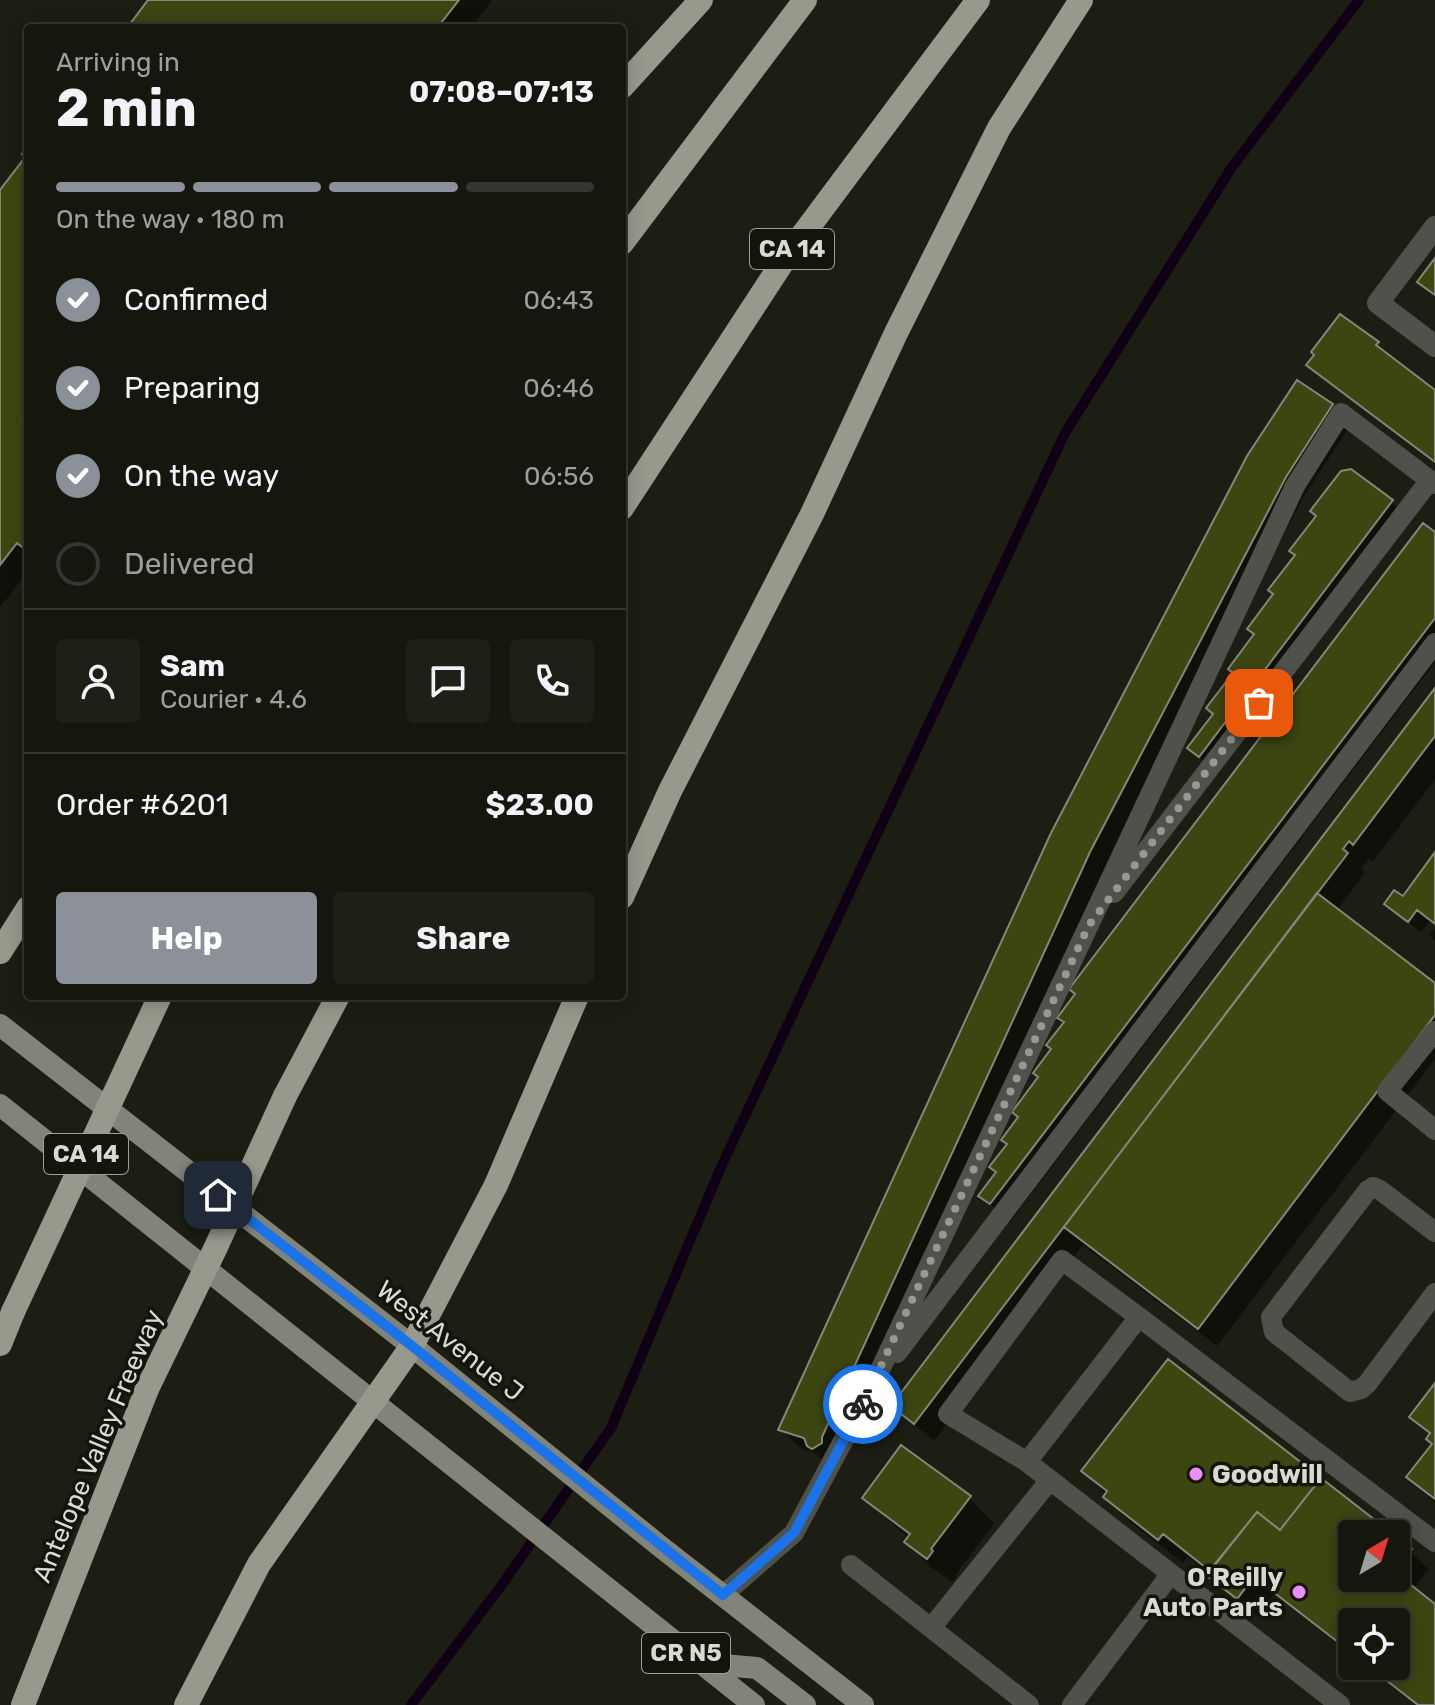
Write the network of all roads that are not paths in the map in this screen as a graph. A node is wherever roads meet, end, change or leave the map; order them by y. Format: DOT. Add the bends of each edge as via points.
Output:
graph roads {
  1 [pos="701,0"];
  2 [pos="805,0"];
  3 [pos="978,0"];
  4 [pos="1081,0"];
  5 [pos="626,83"];
  6 [pos="1435,227"];
  7 [pos="626,238"];
  8 [pos="1435,346"];
  9 [pos="1432,482"];
  10 [pos="626,502"];
  11 [pos="1435,643"];
  12 [pos="626,888"];
  13 [pos="24,914"];
  14 [pos="1089,925"];
  15 [pos="0,952"];
  16 [pos="158,1000"];
  17 [pos="336,1000"];
  18 [pos="575,1000"];
  19 [pos="0,1025"];
  20 [pos="1435,1031"];
  21 [pos="0,1105"];
  22 [pos="1435,1130"];
  23 [pos="1435,1232"];
  24 [pos="1435,1293"];
  25 [pos="1139,1317"];
  26 [pos="0,1344"];
  27 [pos="412,1346"];
  28 [pos="873,1385"];
  29 [pos="373,1400"];
  30 [pos="1027,1462"];
  31 [pos="1050,1480"];
  32 [pos="1435,1542"];
  33 [pos="851,1565"];
  34 [pos="1170,1575"];
  35 [pos="723,1595"];
  36 [pos="931,1628"];
  37 [pos="698,1662"];
  38 [pos="23,1705"];
  39 [pos="186,1705"];
  40 [pos="754,1705"];
  41 [pos="805,1705"];
  42 [pos="863,1705"];
  43 [pos="1029,1705"];
  44 [pos="1072,1705"];
  45 [pos="1340,1705"];
  1 -- 5 [label="highway"];
  2 -- 7 [label="highway"];
  3 -- 10 [label="highway, CA 14" via="784,260"];
  4 -- 12 [label="highway" via="999,128"];
  6 -- 8 [label="street" via="1378,303"];
  9 -- 14 [label="lane"];
  9 -- 14 [label="lane" via="1341,413 1295,486"];
  11 -- 28 [label="lane"];
  13 -- 15 [label="highway"];
  14 -- 28 [label="lane"];
  16 -- 26 [label="highway, CA 14, bridge"];
  17 -- 38 [label="highway, Antelope Valley Freeway, bridge" via="147,1389"];
  18 -- 27 [label="highway" via="496,1185"];
  19 -- 27 [label="main road, West Avenue J / CR N5"];
  20 -- 22 [label="lane" via="1387,1091"];
  21 -- 29 [label="main road"];
  23 -- 24 [label="lane" via="1373,1187 1271,1317 1274,1332 1350,1392 1367,1384"];
  25 -- 30 [label="lane"];
  25 -- 30 [label="lane" via="1062,1260 948,1414"];
  25 -- 32 [label="lane"];
  27 -- 29 [label="highway"];
  27 -- 35 [label="main road, West Avenue J / CR N5"];
  28 -- 35 [label="lane" via="794,1533"];
  29 -- 37 [label="main road, CR N5"];
  29 -- 39 [label="highway" via="259,1564"];
  30 -- 31 [label="lane"];
  31 -- 34 [label="lane"];
  31 -- 36 [label="lane"];
  33 -- 36 [label="lane"];
  34 -- 44 [label="lane"];
  34 -- 45 [label="lane"];
  35 -- 42 [label="main road, West Avenue J / CR N5"];
  36 -- 43 [label="lane"];
  37 -- 40 [label="main road, CR N5"];
  37 -- 41 [label="main road" via="757,1668"];
}
